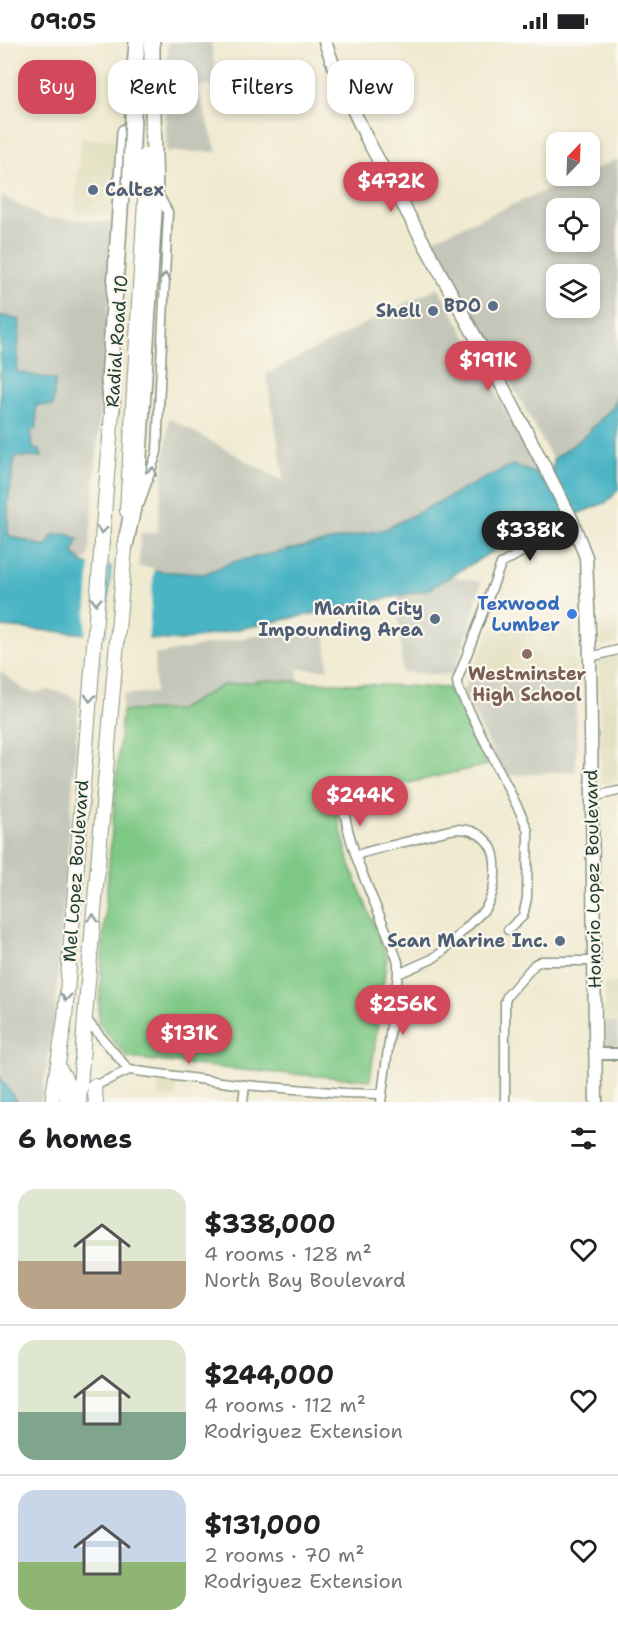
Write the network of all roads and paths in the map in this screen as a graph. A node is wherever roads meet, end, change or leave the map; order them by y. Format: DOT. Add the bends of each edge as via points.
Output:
graph roads {
  1 [pos="135,42"];
  2 [pos="151,42"];
  3 [pos="325,42"];
  4 [pos="135,60"];
  5 [pos="152,60"];
  6 [pos="128,114"];
  7 [pos="135,114"];
  8 [pos="146,114"];
  9 [pos="153,114"];
  10 [pos="127,172"];
  11 [pos="147,174"];
  12 [pos="112,409"];
  13 [pos="573,522"];
  14 [pos="125,546"];
  15 [pos="93,639"];
  16 [pos="117,639"];
  17 [pos="618,650"];
  18 [pos="590,657"];
  19 [pos="618,791"];
  20 [pos="592,797"];
  21 [pos="343,803"];
  22 [pos="356,855"];
  23 [pos="507,930"];
  24 [pos="594,961"];
  25 [pos="398,974"];
  26 [pos="85,1017"];
  27 [pos="595,1054"];
  28 [pos="618,1054"];
  29 [pos="58,1066"];
  30 [pos="129,1070"];
  31 [pos="245,1085"];
  32 [pos="94,1086"];
  33 [pos="382,1098"];
  34 [pos="75,1100"];
  35 [pos="52,1102"];
  36 [pos="96,1102"];
  37 [pos="243,1102"];
  38 [pos="505,1102"];
  39 [pos="596,1102"];
  1 -- 4 [label="highway"];
  1 -- 10 [label="highway, Radial Road 10"];
  2 -- 5 [label="highway"];
  2 -- 11 [label="highway, Radial Road 10"];
  3 -- 13 [label="main road, Honorio Lopez Boulevard" via="367,139"];
  6 -- 12 [label="highway, bridge" via="109,381"];
  7 -- 8 [label="highway, bridge" via="136,191"];
  9 -- 14 [label="highway, bridge" via="155,196 143,409 137,489"];
  10 -- 11 [label="highway"];
  10 -- 12 [label="highway, Radial Road 10"];
  11 -- 14 [label="highway, Radial Road 10"];
  14 -- 11 [label="street, one-way" via="157,452 168,212"];
  12 -- 15 [label="highway, Radial Road 10, one-way"];
  13 -- 18 [label="main road, Honorio Lopez Boulevard" via="586,557"];
  13 -- 23 [label="street" via="501,564 458,681 528,831 527,898 523,916"];
  14 -- 16 [label="highway, Radial Road 10"];
  15 -- 29 [label="highway, Mel Lopez Boulevard, one-way"];
  26 -- 16 [label="highway, Mel Lopez Boulevard, one-way"];
  17 -- 18 [label="street"];
  18 -- 20 [label="main road, Honorio Lopez Boulevard"];
  19 -- 20 [label="street"];
  20 -- 24 [label="main road, Honorio Lopez Boulevard"];
  21 -- 22 [label="street"];
  22 -- 25 [label="street" via="396,956"];
  22 -- 25 [label="street" via="456,829 474,832 492,847 494,892 490,903 442,952"];
  24 -- 27 [label="main road, Honorio Lopez Boulevard"];
  24 -- 38 [label="street" via="541,961 507,996"];
  25 -- 33 [label="street"];
  26 -- 30 [label="street"];
  26 -- 34 [label="highway, Mel Lopez Boulevard"];
  27 -- 28 [label="street"];
  27 -- 39 [label="main road, Honorio Lopez Boulevard"];
  29 -- 34 [label="highway"];
  29 -- 35 [label="highway, Mel Lopez Boulevard"];
  30 -- 31 [label="street"];
  30 -- 32 [label="street"];
  31 -- 33 [label="street"];
  31 -- 37 [label="street"];
  32 -- 34 [label="street"];
  32 -- 36 [label="highway"];
}
